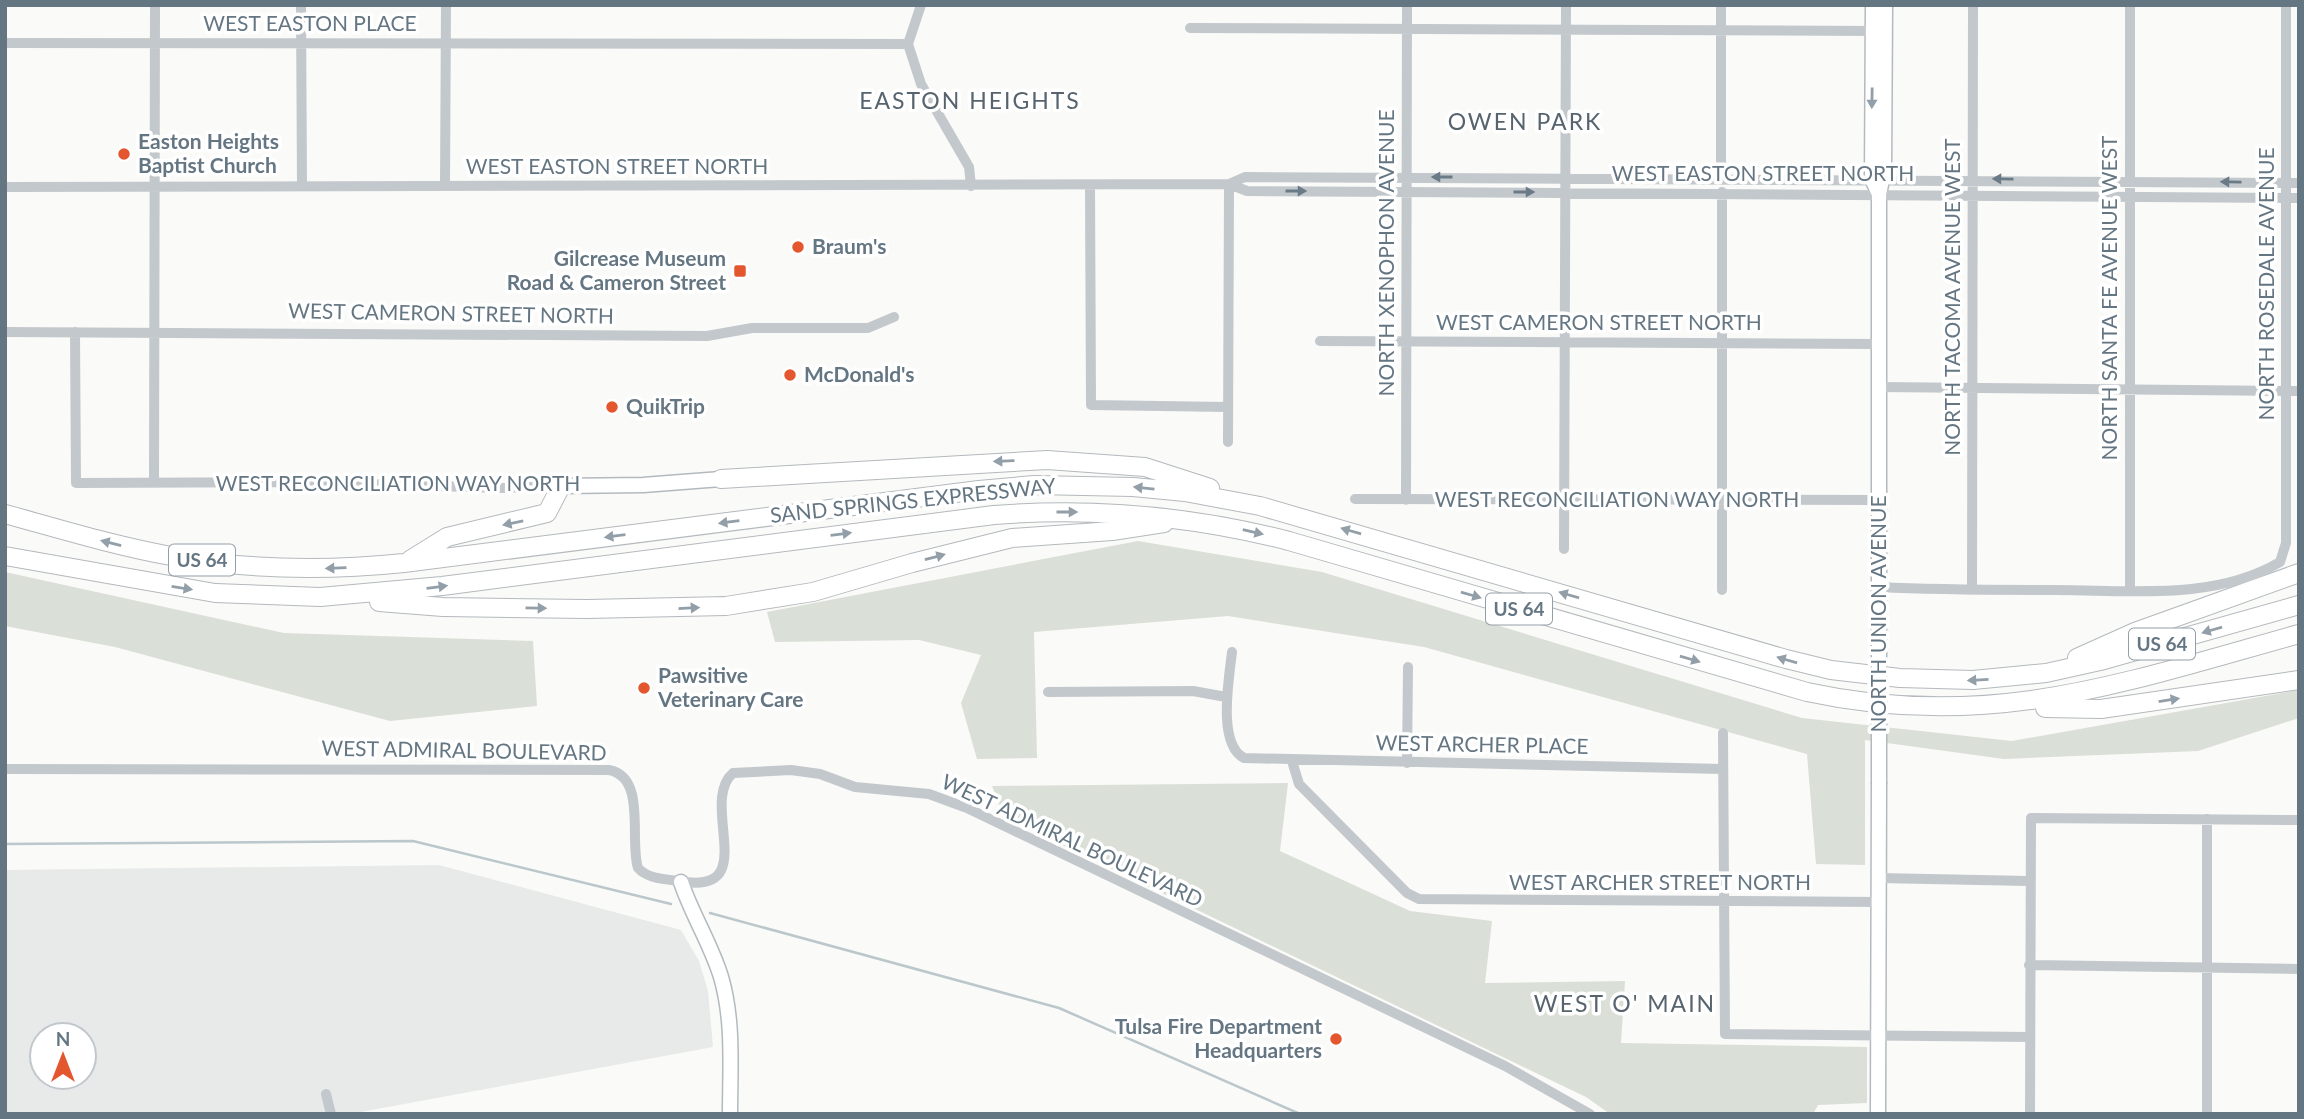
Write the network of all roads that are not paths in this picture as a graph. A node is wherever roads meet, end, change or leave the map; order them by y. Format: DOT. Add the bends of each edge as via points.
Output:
graph roads {
  1 [pos="155,5"];
  2 [pos="301,5"];
  3 [pos="446,5"];
  4 [pos="920,5"];
  5 [pos="1407,5"];
  6 [pos="1566,5"];
  7 [pos="1721,5"];
  8 [pos="1873,5"];
  9 [pos="1885,5"];
  10 [pos="1973,5"];
  11 [pos="2130,5"];
  12 [pos="2286,5"];
  13 [pos="1190,28"];
  14 [pos="1407,29"];
  15 [pos="1566,30"];
  16 [pos="1721,30"];
  17 [pos="1879,31"];
  18 [pos="300,42"];
  19 [pos="5,43"];
  20 [pos="155,43"];
  21 [pos="447,43"];
  22 [pos="908,44"];
  23 [pos="1406,177"];
  24 [pos="1734,177"];
  25 [pos="1564,178"];
  26 [pos="1706,178"];
  27 [pos="1721,178"];
  28 [pos="1878,179"];
  29 [pos="1973,179"];
  30 [pos="2129,181"];
  31 [pos="2287,183"];
  32 [pos="2299,183"];
  33 [pos="1090,184"];
  34 [pos="1229,184"];
  35 [pos="153,186"];
  36 [pos="302,186"];
  37 [pos="445,186"];
  38 [pos="971,186"];
  39 [pos="5,187"];
  40 [pos="1406,192"];
  41 [pos="1564,192"];
  42 [pos="1706,192"];
  43 [pos="1721,192"];
  44 [pos="1735,192"];
  45 [pos="1879,194"];
  46 [pos="1973,194"];
  47 [pos="2130,195"];
  48 [pos="2286,197"];
  49 [pos="2299,198"];
  50 [pos="894,317"];
  51 [pos="154,331"];
  52 [pos="5,332"];
  53 [pos="75,332"];
  54 [pos="1320,341"];
  55 [pos="1407,341"];
  56 [pos="1721,342"];
  57 [pos="1564,343"];
  58 [pos="1878,344"];
  59 [pos="1879,387"];
  60 [pos="1972,388"];
  61 [pos="2130,389"];
  62 [pos="2286,391"];
  63 [pos="2299,391"];
  64 [pos="1228,407"];
  65 [pos="1228,442"];
  66 [pos="729,478"];
  67 [pos="154,482"];
  68 [pos="561,486"];
  69 [pos="1355,499"];
  70 [pos="1564,499"];
  71 [pos="1721,499"];
  72 [pos="1406,500"];
  73 [pos="1879,500"];
  74 [pos="1284,511"];
  75 [pos="5,514"];
  76 [pos="1186,520"];
  77 [pos="1564,549"];
  78 [pos="5,554"];
  79 [pos="404,563"];
  80 [pos="2299,573"];
  81 [pos="1880,587"];
  82 [pos="1722,590"];
  83 [pos="1972,590"];
  84 [pos="2130,590"];
  85 [pos="320,597"];
  86 [pos="2299,605"];
  87 [pos="2299,634"];
  88 [pos="1232,652"];
  89 [pos="1408,667"];
  90 [pos="2046,673"];
  91 [pos="2299,680"];
  92 [pos="1048,692"];
  93 [pos="1226,697"];
  94 [pos="1995,706"];
  95 [pos="1723,733"];
  96 [pos="5,758"];
  97 [pos="1292,761"];
  98 [pos="1407,763"];
  99 [pos="5,769"];
  100 [pos="1723,769"];
  101 [pos="2207,819"];
  102 [pos="2299,820"];
  103 [pos="1878,878"];
  104 [pos="2029,881"];
  105 [pos="681,882"];
  106 [pos="1878,902"];
  107 [pos="1723,903"];
  108 [pos="2029,965"];
  109 [pos="2206,968"];
  110 [pos="2299,969"];
  111 [pos="1879,1035"];
  112 [pos="2030,1037"];
  113 [pos="326,1094"];
  114 [pos="331,1114"];
  115 [pos="730,1114"];
  116 [pos="1590,1114"];
  117 [pos="1878,1114"];
  118 [pos="2030,1114"];
  119 [pos="2207,1114"];
  1 -- 20 [label="street"];
  2 -- 18 [label="street"];
  3 -- 21 [label="street"];
  4 -- 22 [label="street"];
  5 -- 14 [label="street, NORTH XENOPHON AVENUE"];
  6 -- 15 [label="street"];
  7 -- 16 [label="street"];
  8 -- 17 [label="street, NORTH UNION AVENUE"];
  9 -- 17 [label="street, NORTH UNION AVENUE"];
  10 -- 29 [label="street, NORTH TACOMA AVENUE WEST"];
  11 -- 30 [label="street, NORTH SANTA FE AVENUE WEST"];
  12 -- 31 [label="street, NORTH ROSEDALE AVENUE"];
  13 -- 14 [label="street"];
  14 -- 15 [label="street"];
  14 -- 23 [label="street, NORTH XENOPHON AVENUE"];
  15 -- 16 [label="street"];
  15 -- 25 [label="street"];
  16 -- 17 [label="street"];
  16 -- 27 [label="street"];
  17 -- 28 [label="street, NORTH UNION AVENUE"];
  18 -- 20 [label="street, WEST EASTON PLACE"];
  18 -- 21 [label="street, WEST EASTON PLACE"];
  18 -- 36 [label="street"];
  19 -- 20 [label="street, WEST EASTON PLACE"];
  20 -- 35 [label="street"];
  21 -- 22 [label="street, WEST EASTON PLACE"];
  21 -- 37 [label="street"];
  22 -- 38 [label="street" via="921,84 969,167"];
  25 -- 23 [label="street, WEST EASTON STREET NORTH, one-way"];
  23 -- 34 [label="street, WEST EASTON STREET NORTH" via="1245,177"];
  23 -- 40 [label="street, NORTH XENOPHON AVENUE"];
  24 -- 27 [label="street, WEST EASTON STREET NORTH"];
  24 -- 28 [label="street, WEST EASTON STREET NORTH"];
  24 -- 44 [label="street"];
  25 -- 26 [label="street, WEST EASTON STREET NORTH"];
  25 -- 41 [label="street"];
  26 -- 27 [label="street, WEST EASTON STREET NORTH"];
  26 -- 42 [label="street"];
  28 -- 29 [label="street, WEST EASTON STREET NORTH"];
  28 -- 45 [label="street, NORTH UNION AVENUE"];
  30 -- 29 [label="street, WEST EASTON STREET NORTH, one-way"];
  29 -- 46 [label="street, NORTH TACOMA AVENUE WEST"];
  31 -- 30 [label="street, WEST EASTON STREET NORTH, one-way"];
  30 -- 47 [label="street, NORTH SANTA FE AVENUE WEST"];
  31 -- 32 [label="street, WEST EASTON STREET NORTH"];
  31 -- 48 [label="street, NORTH ROSEDALE AVENUE"];
  33 -- 34 [label="street, WEST EASTON STREET NORTH"];
  33 -- 38 [label="street, WEST EASTON STREET NORTH"];
  33 -- 64 [label="street" via="1091,405"];
  34 -- 40 [label="street, WEST EASTON STREET NORTH, one-way" via="1247,191"];
  34 -- 64 [label="street"];
  35 -- 36 [label="street, WEST EASTON STREET NORTH"];
  35 -- 39 [label="street, WEST EASTON STREET NORTH"];
  35 -- 51 [label="street"];
  36 -- 37 [label="street, WEST EASTON STREET NORTH"];
  37 -- 38 [label="street, WEST EASTON STREET NORTH"];
  40 -- 41 [label="street, WEST EASTON STREET NORTH, one-way"];
  40 -- 55 [label="street, NORTH XENOPHON AVENUE"];
  41 -- 42 [label="street, WEST EASTON STREET NORTH"];
  41 -- 57 [label="street"];
  42 -- 43 [label="street, WEST EASTON STREET NORTH"];
  43 -- 44 [label="street, WEST EASTON STREET NORTH"];
  43 -- 56 [label="street"];
  44 -- 45 [label="street, WEST EASTON STREET NORTH"];
  45 -- 46 [label="street, WEST EASTON STREET NORTH"];
  45 -- 58 [label="street, NORTH UNION AVENUE"];
  46 -- 47 [label="street, WEST EASTON STREET NORTH"];
  46 -- 60 [label="street, NORTH TACOMA AVENUE WEST"];
  47 -- 48 [label="street, WEST EASTON STREET NORTH"];
  47 -- 61 [label="street, NORTH SANTA FE AVENUE WEST"];
  48 -- 49 [label="street, WEST EASTON STREET NORTH"];
  48 -- 62 [label="street, NORTH ROSEDALE AVENUE"];
  50 -- 51 [label="street, WEST CAMERON STREET NORTH" via="868,328 752,328 707,336"];
  51 -- 53 [label="street, WEST CAMERON STREET NORTH"];
  51 -- 67 [label="street"];
  52 -- 53 [label="street, WEST CAMERON STREET NORTH"];
  53 -- 67 [label="street, WEST RECONCILIATION WAY NORTH" via="76,483"];
  54 -- 55 [label="street, WEST CAMERON STREET NORTH"];
  55 -- 57 [label="street, WEST CAMERON STREET NORTH"];
  55 -- 72 [label="street, NORTH XENOPHON AVENUE"];
  56 -- 57 [label="street, WEST CAMERON STREET NORTH"];
  56 -- 58 [label="street, WEST CAMERON STREET NORTH"];
  56 -- 71 [label="street"];
  57 -- 70 [label="street"];
  58 -- 59 [label="street, NORTH UNION AVENUE"];
  59 -- 60 [label="street"];
  59 -- 73 [label="street, NORTH UNION AVENUE"];
  60 -- 61 [label="street"];
  60 -- 83 [label="street, NORTH TACOMA AVENUE WEST"];
  61 -- 62 [label="street"];
  61 -- 84 [label="street, NORTH SANTA FE AVENUE WEST"];
  62 -- 63 [label="street"];
  62 -- 84 [label="street, NORTH ROSEDALE AVENUE" via="2286,542 2280,562 2208,587"];
  64 -- 65 [label="street"];
  66 -- 68 [label="street, WEST RECONCILIATION WAY NORTH"];
  74 -- 66 [label="highway, one-way" via="1145,467 1080,461 994,461"];
  67 -- 68 [label="street, WEST RECONCILIATION WAY NORTH"];
  68 -- 79 [label="highway, one-way" via="547,513 447,537"];
  69 -- 72 [label="street, WEST RECONCILIATION WAY NORTH"];
  70 -- 71 [label="street, WEST RECONCILIATION WAY NORTH"];
  70 -- 72 [label="street, WEST RECONCILIATION WAY NORTH"];
  70 -- 77 [label="street"];
  71 -- 73 [label="street, WEST RECONCILIATION WAY NORTH"];
  71 -- 82 [label="street"];
  73 -- 81 [label="street, NORTH UNION AVENUE"];
  74 -- 79 [label="highway, SAND SPRINGS EXPRESSWAY / US 64, one-way" via="1185,492 1074,485 979,490"];
  90 -- 74 [label="highway, SAND SPRINGS EXPRESSWAY / US 64, one-way" via="1935,681 1811,666"];
  79 -- 75 [label="highway, SAND SPRINGS EXPRESSWAY / US 64, one-way" via="325,569 236,565 149,552"];
  85 -- 76 [label="highway, SAND SPRINGS EXPRESSWAY / US 64, one-way" via="404,591 1015,513 1112,512"];
  85 -- 76 [label="highway, one-way" via="443,607 726,606 813,592 1012,538"];
  76 -- 94 [label="highway, SAND SPRINGS EXPRESSWAY / US 64, one-way" via="1289,541 1807,692 1903,706"];
  78 -- 85 [label="highway, SAND SPRINGS EXPRESSWAY / US 64, one-way" via="215,593"];
  80 -- 90 [label="highway" via="2135,632"];
  81 -- 83 [label="street"];
  81 -- 103 [label="street, NORTH UNION AVENUE, bridge"];
  83 -- 84 [label="street"];
  86 -- 90 [label="highway, SAND SPRINGS EXPRESSWAY / US 64, one-way"];
  87 -- 94 [label="highway, SAND SPRINGS EXPRESSWAY / US 64" via="2093,691"];
  88 -- 93 [label="street"];
  89 -- 98 [label="street"];
  94 -- 91 [label="highway, one-way" via="2101,709"];
  92 -- 93 [label="street" via="1193,691"];
  93 -- 97 [label="street, WEST ARCHER PLACE" via="1231,745 1240,756"];
  95 -- 100 [label="street"];
  96 -- 99 [label="street"];
  97 -- 98 [label="street, WEST ARCHER PLACE"];
  97 -- 107 [label="street, WEST ARCHER STREET NORTH" via="1299,784 1407,893 1419,899"];
  98 -- 100 [label="street, WEST ARCHER PLACE"];
  99 -- 105 [label="street, WEST ADMIRAL BOULEVARD" via="609,770 623,775 630,787 638,868 650,876"];
  100 -- 107 [label="street"];
  101 -- 102 [label="street"];
  101 -- 104 [label="street" via="2031,818"];
  101 -- 109 [label="street"];
  103 -- 104 [label="street"];
  103 -- 106 [label="street, NORTH UNION AVENUE"];
  104 -- 108 [label="street"];
  105 -- 115 [label="street" via="715,959 726,998"];
  105 -- 116 [label="street, WEST ADMIRAL BOULEVARD" via="696,885 719,875 723,867 724,785 737,771 798,771 855,787 929,794 967,808 1506,1066"];
  106 -- 107 [label="street, WEST ARCHER STREET NORTH"];
  106 -- 111 [label="street, NORTH UNION AVENUE"];
  107 -- 111 [label="street" via="1725,1034"];
  108 -- 109 [label="street"];
  108 -- 112 [label="street"];
  109 -- 110 [label="street"];
  109 -- 119 [label="street"];
  111 -- 112 [label="street"];
  111 -- 117 [label="street, NORTH UNION AVENUE"];
  112 -- 118 [label="street"];
  113 -- 114 [label="street"];
}
